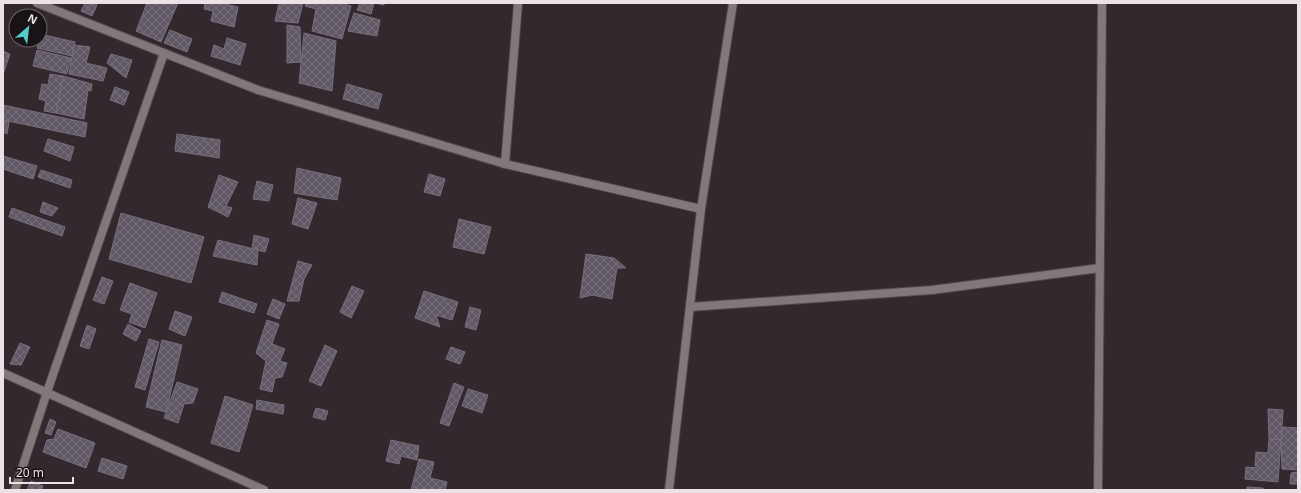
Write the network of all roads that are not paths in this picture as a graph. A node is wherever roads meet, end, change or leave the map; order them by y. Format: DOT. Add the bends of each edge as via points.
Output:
graph roads {
  1 [pos="37,3"];
  2 [pos="518,3"];
  3 [pos="733,3"];
  4 [pos="1102,3"];
  5 [pos="164,53"];
  6 [pos="505,164"];
  7 [pos="701,209"];
  8 [pos="1100,268"];
  9 [pos="690,307"];
  10 [pos="3,373"];
  11 [pos="47,392"];
  12 [pos="15,490"];
  13 [pos="264,490"];
  14 [pos="670,490"];
  15 [pos="1098,490"];
  1 -- 5 [label="street"];
  2 -- 6 [label="street"];
  3 -- 7 [label="street"];
  4 -- 8 [label="street"];
  5 -- 6 [label="street" via="258,90"];
  5 -- 11 [label="street"];
  6 -- 7 [label="street"];
  7 -- 9 [label="street"];
  8 -- 9 [label="street" via="932,290"];
  8 -- 15 [label="street"];
  9 -- 14 [label="street"];
  10 -- 11 [label="street"];
  11 -- 12 [label="street"];
  11 -- 13 [label="street"];
}
